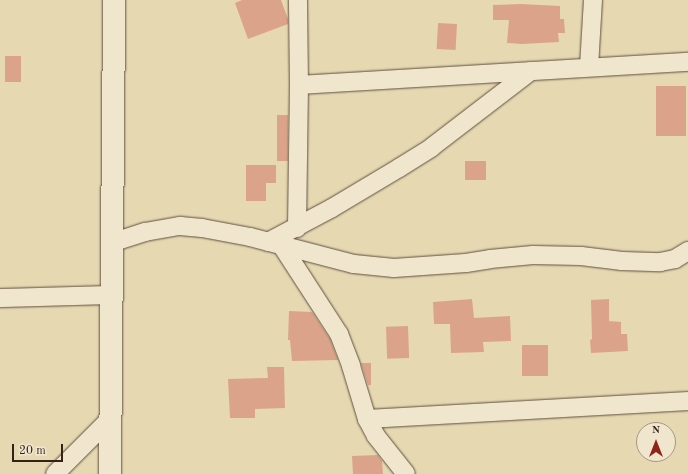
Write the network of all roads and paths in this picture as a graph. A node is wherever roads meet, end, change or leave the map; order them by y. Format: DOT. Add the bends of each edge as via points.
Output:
graph roads {
  1 [pos="114,0"];
  2 [pos="298,0"];
  3 [pos="593,0"];
  4 [pos="687,63"];
  5 [pos="589,67"];
  6 [pos="530,71"];
  7 [pos="299,85"];
  8 [pos="297,228"];
  9 [pos="111,243"];
  10 [pos="275,244"];
  11 [pos="688,251"];
  12 [pos="110,295"];
  13 [pos="0,298"];
  14 [pos="688,401"];
  15 [pos="110,419"];
  16 [pos="368,420"];
  17 [pos="55,474"];
  18 [pos="110,474"];
  19 [pos="406,474"];
  1 -- 9 [label="street"];
  2 -- 7 [label="street"];
  3 -- 5 [label="street"];
  4 -- 5 [label="street"];
  5 -- 6 [label="street"];
  6 -- 7 [label="street"];
  6 -- 8 [label="street" via="432,147"];
  7 -- 8 [label="street"];
  8 -- 10 [label="street"];
  9 -- 10 [label="street" via="145,232 180,226 202,228"];
  9 -- 12 [label="street"];
  10 -- 11 [label="street" via="354,264 394,268 533,255 660,262 675,259"];
  10 -- 16 [label="street" via="339,334"];
  12 -- 13 [label="street"];
  12 -- 15 [label="street"];
  14 -- 16 [label="street"];
  15 -- 17 [label="street"];
  15 -- 18 [label="street"];
  16 -- 19 [label="street" via="385,449"];
}
